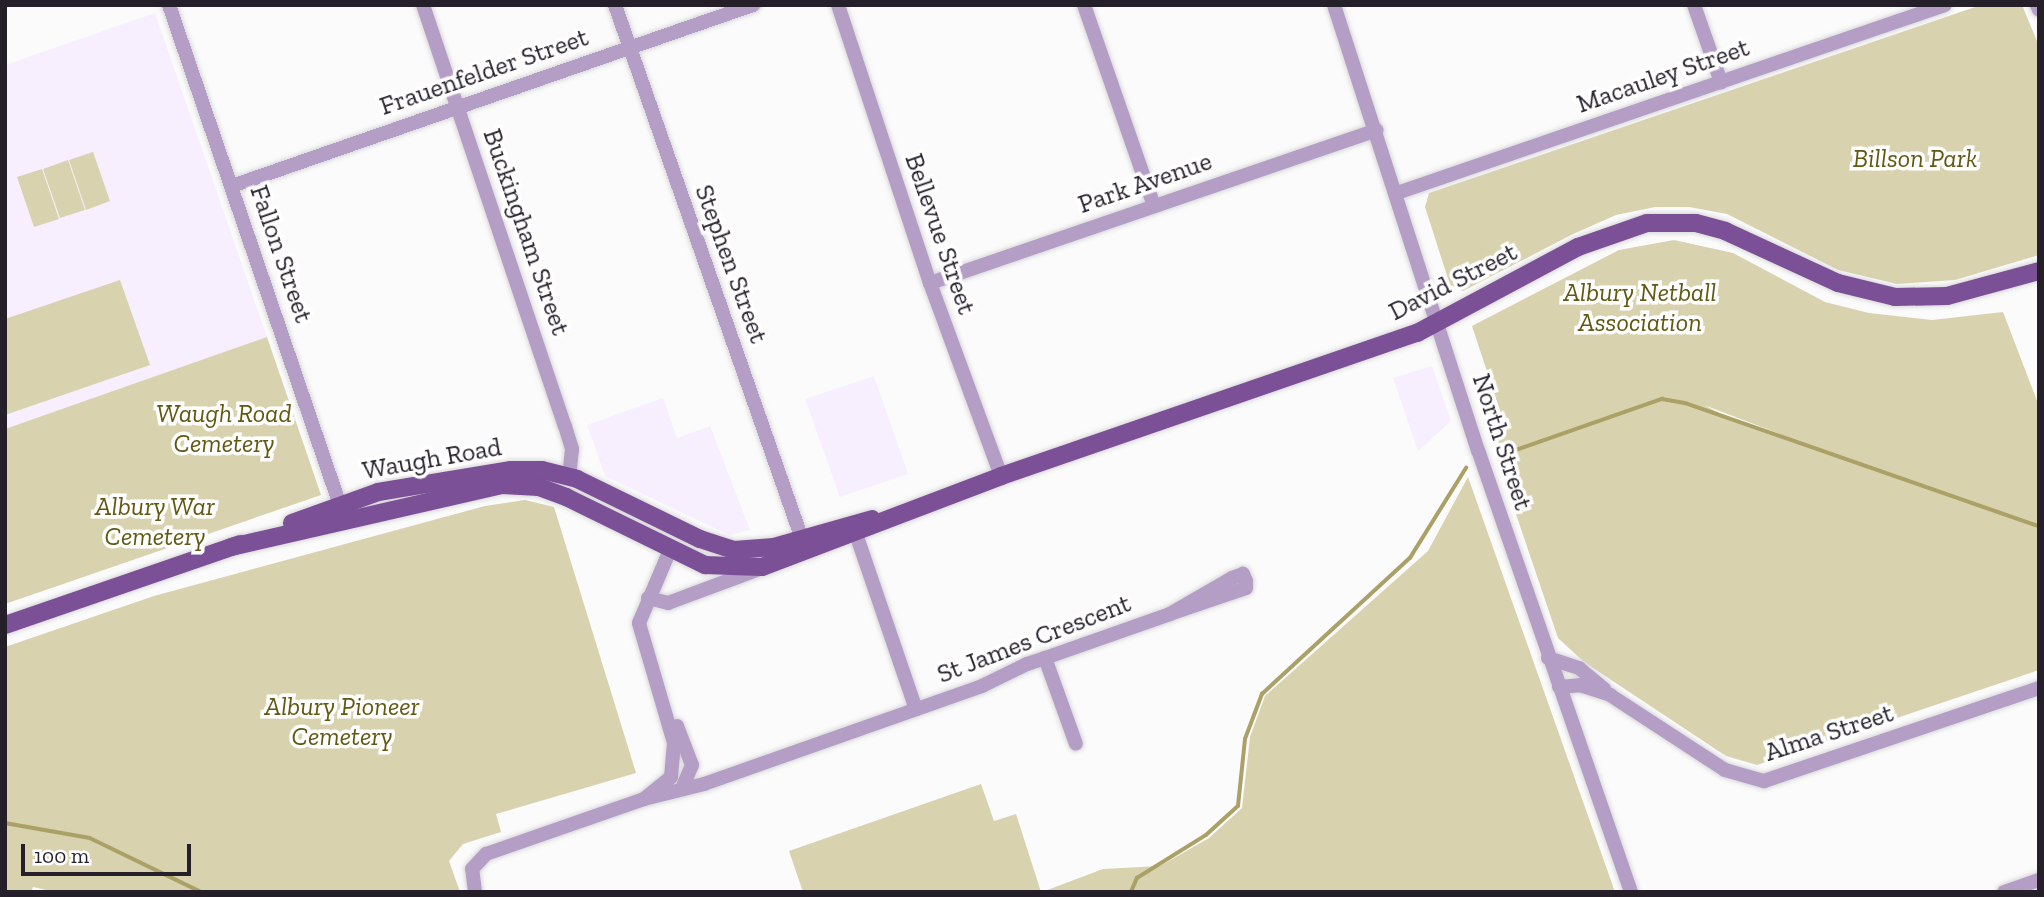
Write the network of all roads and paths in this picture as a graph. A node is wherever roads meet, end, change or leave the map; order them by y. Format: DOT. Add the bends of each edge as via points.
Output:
graph roads {
  1 [pos="169,5"];
  2 [pos="423,5"];
  3 [pos="615,5"];
  4 [pos="753,5"];
  5 [pos="838,5"];
  6 [pos="1084,5"];
  7 [pos="1334,5"];
  8 [pos="1694,5"];
  9 [pos="1945,5"];
  10 [pos="629,47"];
  11 [pos="1721,82"];
  12 [pos="458,108"];
  13 [pos="1377,130"];
  14 [pos="232,186"];
  15 [pos="1397,193"];
  16 [pos="1154,206"];
  17 [pos="2039,271"];
  18 [pos="930,283"];
  19 [pos="1440,322"];
  20 [pos="1001,476"];
  21 [pos="569,477"];
  22 [pos="342,512"];
  23 [pos="891,516"];
  24 [pos="680,529"];
  25 [pos="856,534"];
  26 [pos="802,539"];
  27 [pos="670,550"];
  28 [pos="770,565"];
  29 [pos="1246,588"];
  30 [pos="648,598"];
  31 [pos="5,625"];
  32 [pos="1045,658"];
  33 [pos="1548,658"];
  34 [pos="659,687"];
  35 [pos="1559,687"];
  36 [pos="2039,688"];
  37 [pos="1609,695"];
  38 [pos="916,709"];
  39 [pos="1076,744"];
  40 [pos="671,777"];
  41 [pos="683,786"];
  42 [pos="644,799"];
  43 [pos="2039,880"];
  44 [pos="475,892"];
  45 [pos="1632,892"];
  46 [pos="2004,892"];
  1 -- 14 [label="street, Fallon Street"];
  2 -- 12 [label="street, Buckingham Street"];
  3 -- 10 [label="street, Stephen Street"];
  4 -- 10 [label="street, Frauenfelder Street"];
  5 -- 18 [label="street, Bellevue Street"];
  6 -- 16 [label="street"];
  7 -- 13 [label="street, North Street"];
  8 -- 11 [label="street"];
  9 -- 11 [label="street, Macauley Street"];
  10 -- 12 [label="street, Frauenfelder Street"];
  10 -- 26 [label="street, Stephen Street"];
  11 -- 15 [label="street, Macauley Street"];
  12 -- 14 [label="street, Frauenfelder Street"];
  12 -- 21 [label="street, Buckingham Street" via="572,449"];
  13 -- 15 [label="street, North Street"];
  13 -- 16 [label="street, Park Avenue"];
  14 -- 22 [label="street, Fallon Street"];
  15 -- 19 [label="street, North Street"];
  16 -- 18 [label="street, Park Avenue"];
  17 -- 19 [label="main road, David Street" via="1972,291 1895,298 1838,283 1725,231 1663,221 1600,237"];
  18 -- 20 [label="street, Bellevue Street"];
  19 -- 20 [label="main road, David Street"];
  19 -- 33 [label="street, North Street"];
  20 -- 23 [label="main road, David Street"];
  21 -- 22 [label="main road, Waugh Road" via="542,470 473,473"];
  21 -- 24 [label="main road, Waugh Road"];
  22 -- 27 [label="main road, Waugh Road" via="502,485 539,487"];
  22 -- 31 [label="main road, Waugh Road"];
  23 -- 25 [label="main road, David Street"];
  23 -- 26 [label="main road, David Street" via="846,524"];
  24 -- 26 [label="main road, David Street" via="719,546 748,551"];
  24 -- 27 [label="main road"];
  25 -- 28 [label="main road, David Street"];
  25 -- 38 [label="street, St James Crescent"];
  27 -- 28 [label="main road, David Street" via="722,569"];
  27 -- 30 [label="street"];
  28 -- 30 [label="street" via="668,603"];
  29 -- 32 [label="street, St James Crescent" via="1242,574 1170,614"];
  30 -- 34 [label="street" via="639,628"];
  32 -- 38 [label="street, St James Crescent"];
  32 -- 39 [label="street"];
  33 -- 35 [label="street, North Street"];
  33 -- 37 [label="street, Alma Street" via="1578,668"];
  34 -- 40 [label="street" via="676,751"];
  34 -- 41 [label="street" via="692,765"];
  35 -- 37 [label="street, Alma Street" via="1580,685"];
  35 -- 45 [label="street, North Street"];
  36 -- 37 [label="street, Alma Street" via="1764,780 1725,770"];
  38 -- 41 [label="street, St James Crescent" via="704,783"];
  40 -- 41 [label="street"];
  40 -- 42 [label="street, St James Crescent"];
  41 -- 42 [label="street, St James Crescent"];
  42 -- 44 [label="street, St James Crescent" via="486,854 474,865"];
  43 -- 46 [label="street"];
}
